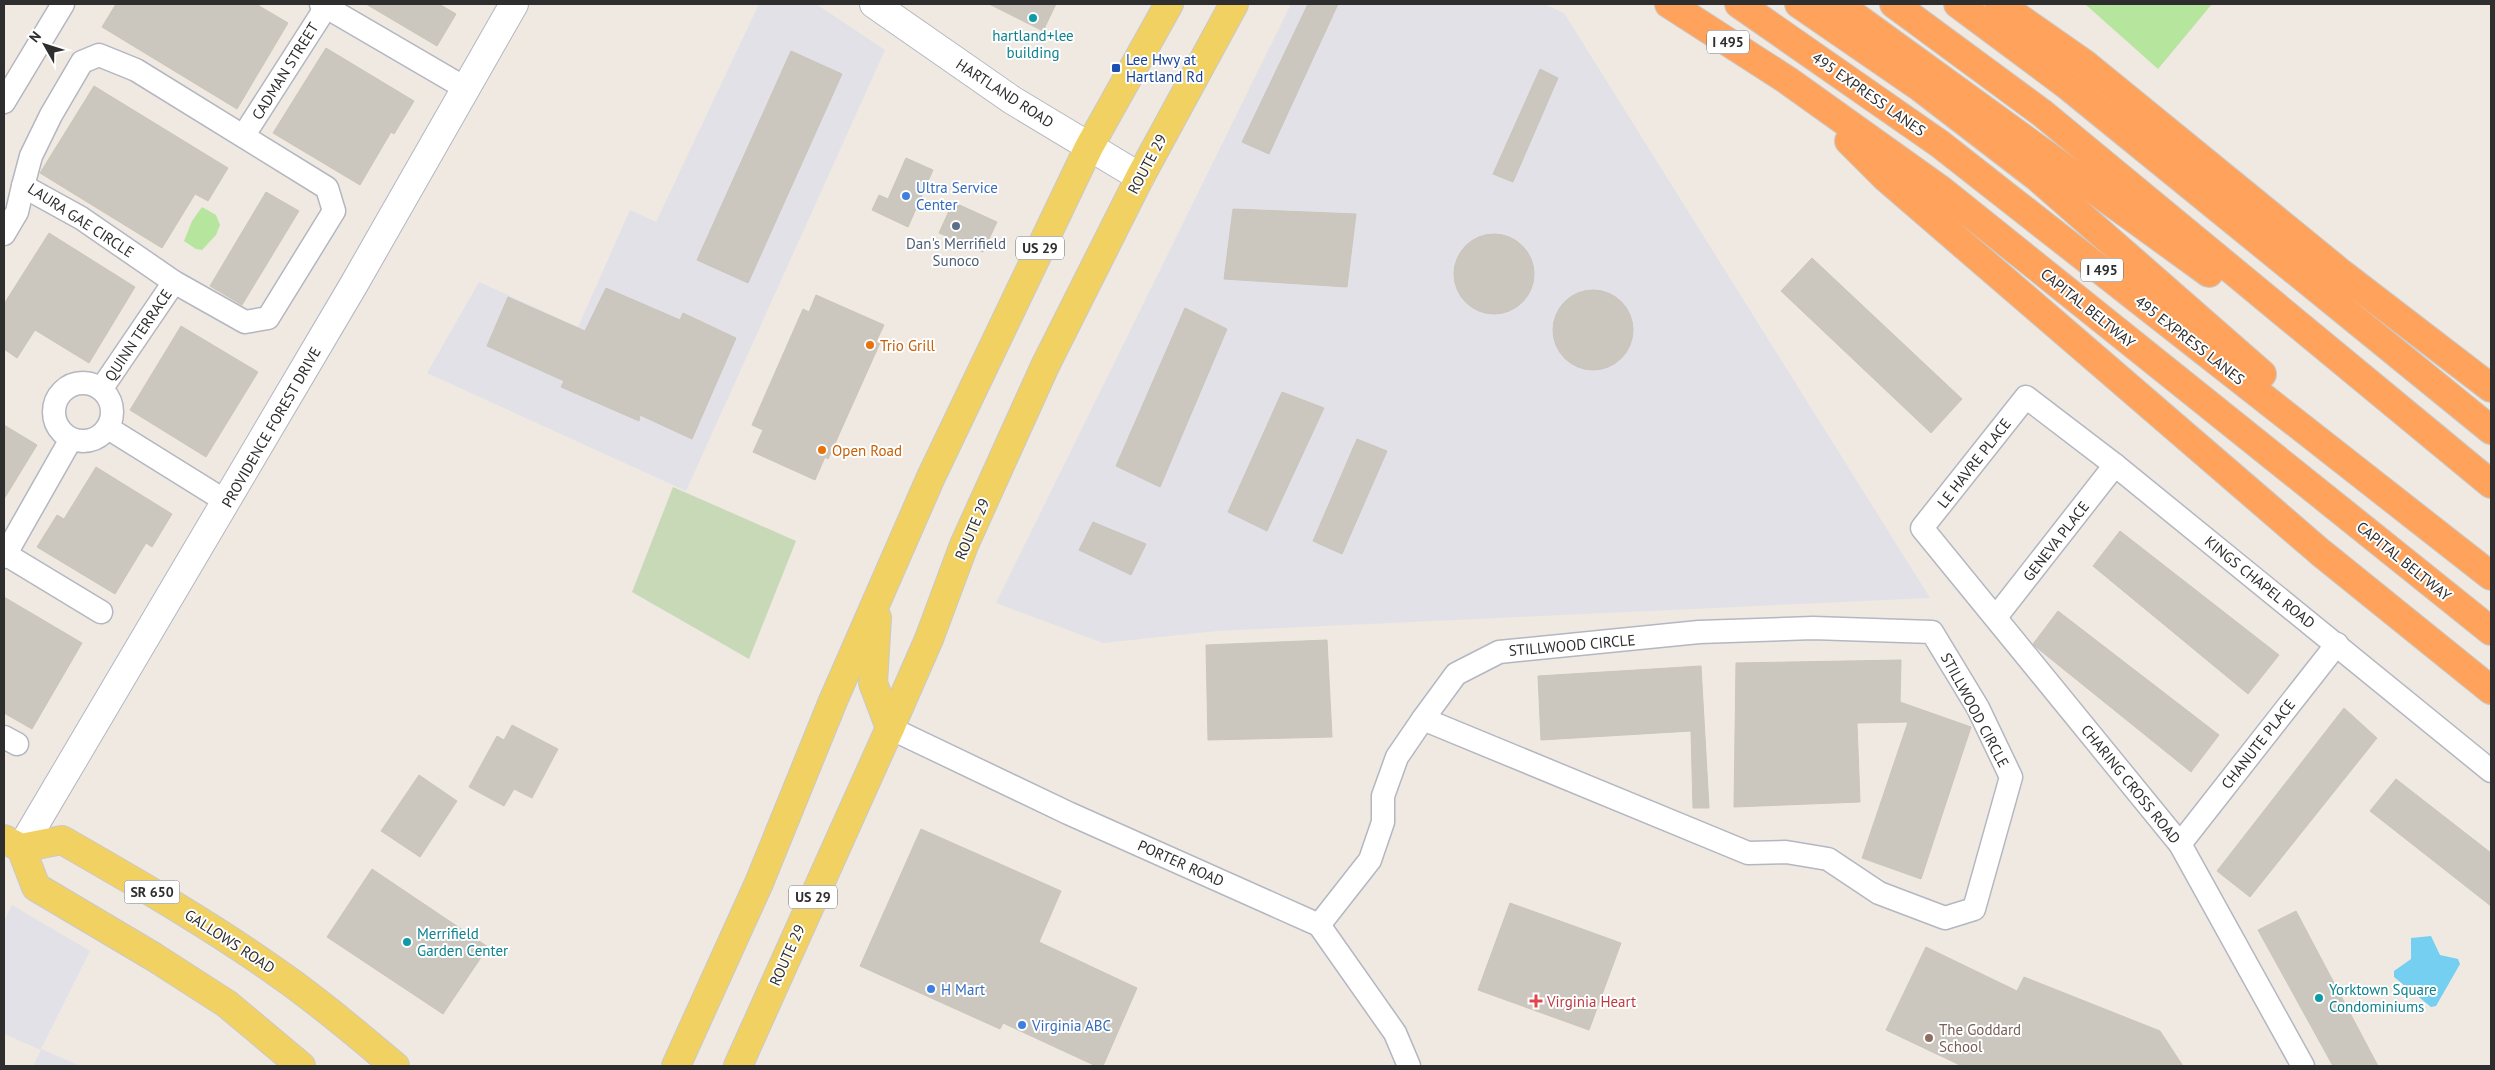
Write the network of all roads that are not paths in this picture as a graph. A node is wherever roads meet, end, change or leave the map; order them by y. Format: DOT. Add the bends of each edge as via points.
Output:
graph roads {
  1 [pos="62,4"];
  2 [pos="514,4"];
  3 [pos="874,4"];
  4 [pos="1169,4"];
  5 [pos="1234,4"];
  6 [pos="1669,4"];
  7 [pos="1740,4"];
  8 [pos="1799,4"];
  9 [pos="1838,4"];
  10 [pos="1894,4"];
  11 [pos="1958,4"];
  12 [pos="1999,4"];
  13 [pos="323,5"];
  14 [pos="1787,80"];
  15 [pos="465,88"];
  16 [pos="4,102"];
  17 [pos="244,135"];
  18 [pos="1089,147"];
  19 [pos="1140,176"];
  20 [pos="23,186"];
  21 [pos="4,234"];
  22 [pos="174,282"];
  23 [pos="102,388"];
  24 [pos="2491,388"];
  25 [pos="2026,398"];
  26 [pos="108,428"];
  27 [pos="2491,430"];
  28 [pos="2435,437"];
  29 [pos="71,439"];
  30 [pos="2116,465"];
  31 [pos="2491,484"];
  32 [pos="227,502"];
  33 [pos="1922,528"];
  34 [pos="2457,548"];
  35 [pos="4,555"];
  36 [pos="2491,576"];
  37 [pos="878,599"];
  38 [pos="101,612"];
  39 [pos="1996,617"];
  40 [pos="2491,631"];
  41 [pos="2337,644"];
  42 [pos="2491,690"];
  43 [pos="1423,719"];
  44 [pos="890,728"];
  45 [pos="2491,771"];
  46 [pos="13,843"];
  47 [pos="2180,844"];
  48 [pos="1319,925"];
  49 [pos="302,1066"];
  50 [pos="395,1066"];
  51 [pos="676,1066"];
  52 [pos="738,1066"];
  53 [pos="1409,1066"];
  54 [pos="2302,1066"];
  1 -- 16 [label="street"];
  2 -- 15 [label="street, PROVIDENCE FOREST DRIVE"];
  3 -- 18 [label="street, HARTLAND ROAD" via="1012,100"];
  4 -- 18 [label="main road, US 29"];
  5 -- 19 [label="main road, ROUTE 29 / US 29"];
  6 -- 14 [label="highway, CAPITAL BELTWAY / I 495"];
  7 -- 34 [label="highway, 495 EXPRESS LANES / I 495" via="1940,144"];
  8 -- 34 [label="highway" via="1922,88 2037,177"];
  9 -- 28 [label="highway"];
  10 -- 28 [label="highway" via="2042,113"];
  11 -- 27 [label="highway" via="2068,86"];
  12 -- 24 [label="highway" via="2085,64 2341,273"];
  13 -- 15 [label="street"];
  13 -- 17 [label="street, CADMAN STREET"];
  14 -- 40 [label="highway, CAPITAL BELTWAY / I 495" via="1941,190"];
  14 -- 42 [label="highway" via="1886,178 2320,552"];
  15 -- 32 [label="street, PROVIDENCE FOREST DRIVE"];
  17 -- 20 [label="street, LAURA GAE CIRCLE" via="136,70 99,55 82,62 51,115 31,156"];
  17 -- 22 [label="street, LAURA GAE CIRCLE" via="327,188 334,211 268,318 245,322"];
  18 -- 19 [label="street, HARTLAND ROAD"];
  18 -- 37 [label="main road, US 29" via="931,477"];
  19 -- 44 [label="main road, ROUTE 29 / US 29" via="1045,366 964,546 929,639"];
  20 -- 21 [label="street" via="17,212"];
  20 -- 22 [label="street, LAURA GAE CIRCLE" via="81,218"];
  22 -- 23 [label="street, QUINN TERRACE"];
  23 -- 26 [label="street" via="113,411"];
  23 -- 29 [label="street" via="83,382 73,384 58,396 54,405 57,425"];
  25 -- 30 [label="street, KINGS CHAPEL ROAD"];
  25 -- 33 [label="street, LE HAVRE PLACE"];
  26 -- 29 [label="street" via="96,439"];
  26 -- 32 [label="street"];
  28 -- 31 [label="highway"];
  29 -- 35 [label="street"];
  30 -- 39 [label="street, GENEVA PLACE"];
  30 -- 41 [label="street, KINGS CHAPEL ROAD"];
  32 -- 46 [label="street, PROVIDENCE FOREST DRIVE"];
  33 -- 39 [label="street, CHARING CROSS ROAD"];
  34 -- 36 [label="highway, 495 EXPRESS LANES / I 495"];
  35 -- 38 [label="street"];
  37 -- 44 [label="main road" via="873,683"];
  37 -- 51 [label="main road, US 29" via="759,883"];
  39 -- 47 [label="street, CHARING CROSS ROAD"];
  41 -- 45 [label="street, KINGS CHAPEL ROAD"];
  41 -- 47 [label="street, CHANUTE PLACE"];
  43 -- 43 [label="street, STILLWOOD CIRCLE" via="1456,674 1499,652 1698,632 1813,628 1932,632 1978,708 2011,777 1974,909 1945,918 1879,893 1828,859 1786,852 1748,853"];
  43 -- 48 [label="street, STILLWOOD CIRCLE" via="1397,756 1383,796 1383,822 1370,860"];
  44 -- 48 [label="street, PORTER ROAD" via="1068,813"];
  44 -- 52 [label="main road, ROUTE 29 / US 29"];
  46 -- 49 [label="main road" via="36,887 227,1004"];
  46 -- 50 [label="main road, GALLOWS ROAD / SR 650" via="62,840 195,918 281,974"];
  47 -- 54 [label="street, CHARING CROSS ROAD"];
  48 -- 53 [label="street" via="1396,1033"];
}
